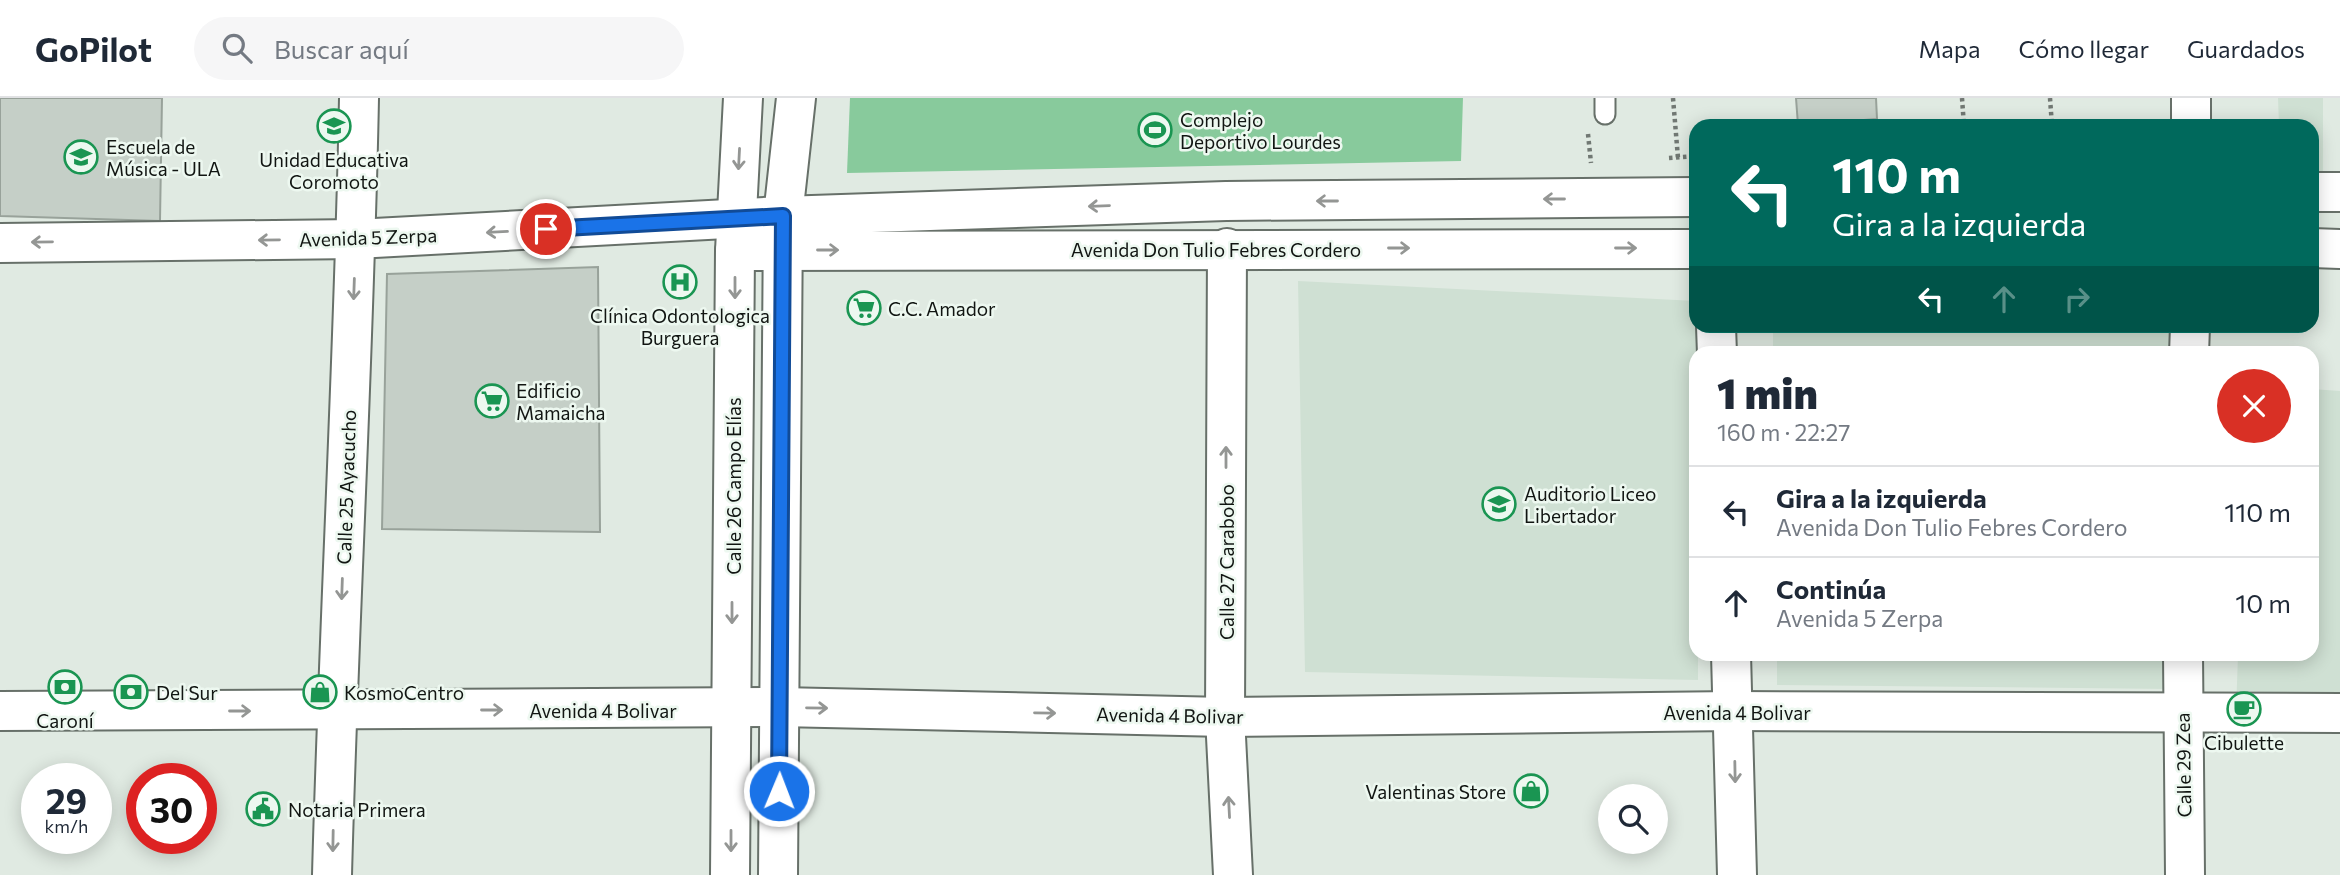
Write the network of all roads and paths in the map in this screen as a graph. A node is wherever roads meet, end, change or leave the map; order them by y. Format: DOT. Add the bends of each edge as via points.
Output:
graph roads {
  1 [pos="359,98"];
  2 [pos="743,98"];
  3 [pos="796,98"];
  4 [pos="1673,98"];
  5 [pos="1962,98"];
  6 [pos="2050,98"];
  7 [pos="2191,98"];
  8 [pos="1964,119"];
  9 [pos="2052,119"];
  10 [pos="2191,119"];
  11 [pos="1588,124"];
  12 [pos="1689,157"];
  13 [pos="1665,158"];
  14 [pos="1678,158"];
  15 [pos="1603,162"];
  16 [pos="2319,192"];
  17 [pos="2340,192"];
  18 [pos="1689,197"];
  19 [pos="783,233"];
  20 [pos="736,235"];
  21 [pos="356,239"];
  22 [pos="0,243"];
  23 [pos="1227,248"];
  24 [pos="1689,248"];
  25 [pos="2319,248"];
  26 [pos="2340,249"];
  27 [pos="1731,661"];
  28 [pos="2183,661"];
  29 [pos="780,707"];
  30 [pos="732,709"];
  31 [pos="0,711"];
  32 [pos="336,711"];
  33 [pos="1734,711"];
  34 [pos="2182,713"];
  35 [pos="2340,713"];
  36 [pos="1225,717"];
  37 [pos="332,875"];
  38 [pos="730,875"];
  39 [pos="778,875"];
  40 [pos="1233,875"];
  41 [pos="1737,875"];
  42 [pos="2185,875"];
  1 -- 21 [label="street, Calle 25 Ayacucho"];
  2 -- 20 [label="street, Calle 26 Campo Elías, one-way"];
  3 -- 19 [label="street"];
  4 -- 14 [label="path"];
  5 -- 8 [label="path"];
  6 -- 9 [label="path"];
  7 -- 10 [label="street"];
  11 -- 15 [label="path" via="1590,163"];
  12 -- 14 [label="path"];
  13 -- 14 [label="path"];
  16 -- 17 [label="street"];
  18 -- 19 [label="street, Avenida Don Tulio Febres Cordero, one-way" via="1226,201"];
  19 -- 20 [label="street, Avenida Don Tulio Febres Cordero"];
  19 -- 23 [label="street, Avenida Don Tulio Febres Cordero, one-way"];
  19 -- 29 [label="street"];
  20 -- 21 [label="street, Avenida 5 Zerpa, one-way"];
  20 -- 30 [label="street, Calle 26 Campo Elías, one-way"];
  21 -- 22 [label="street, Avenida 5 Zerpa, one-way"];
  21 -- 32 [label="street, Calle 25 Ayacucho, one-way"];
  23 -- 24 [label="street, Avenida Don Tulio Febres Cordero, one-way"];
  36 -- 23 [label="street, Calle 27 Carabobo, one-way"];
  25 -- 26 [label="street"];
  27 -- 33 [label="street"];
  28 -- 34 [label="street, Calle 29 Zea"];
  29 -- 30 [label="street, Avenida 4 Bolivar"];
  29 -- 36 [label="street, Avenida 4 Bolivar, one-way"];
  29 -- 39 [label="street"];
  32 -- 30 [label="street, Avenida 4 Bolivar, one-way"];
  30 -- 38 [label="street, Calle 26 Campo Elías, one-way"];
  31 -- 32 [label="street, Avenida 4 Bolivar, one-way"];
  32 -- 37 [label="street, Calle 25 Ayacucho, one-way"];
  33 -- 34 [label="street, Avenida 4 Bolivar"];
  33 -- 36 [label="street, Avenida 4 Bolivar"];
  33 -- 41 [label="street, one-way"];
  34 -- 35 [label="street, Avenida 4 Bolivar"];
  34 -- 42 [label="street, Calle 29 Zea"];
  40 -- 36 [label="street, Calle 27 Carabobo, one-way"];
}
